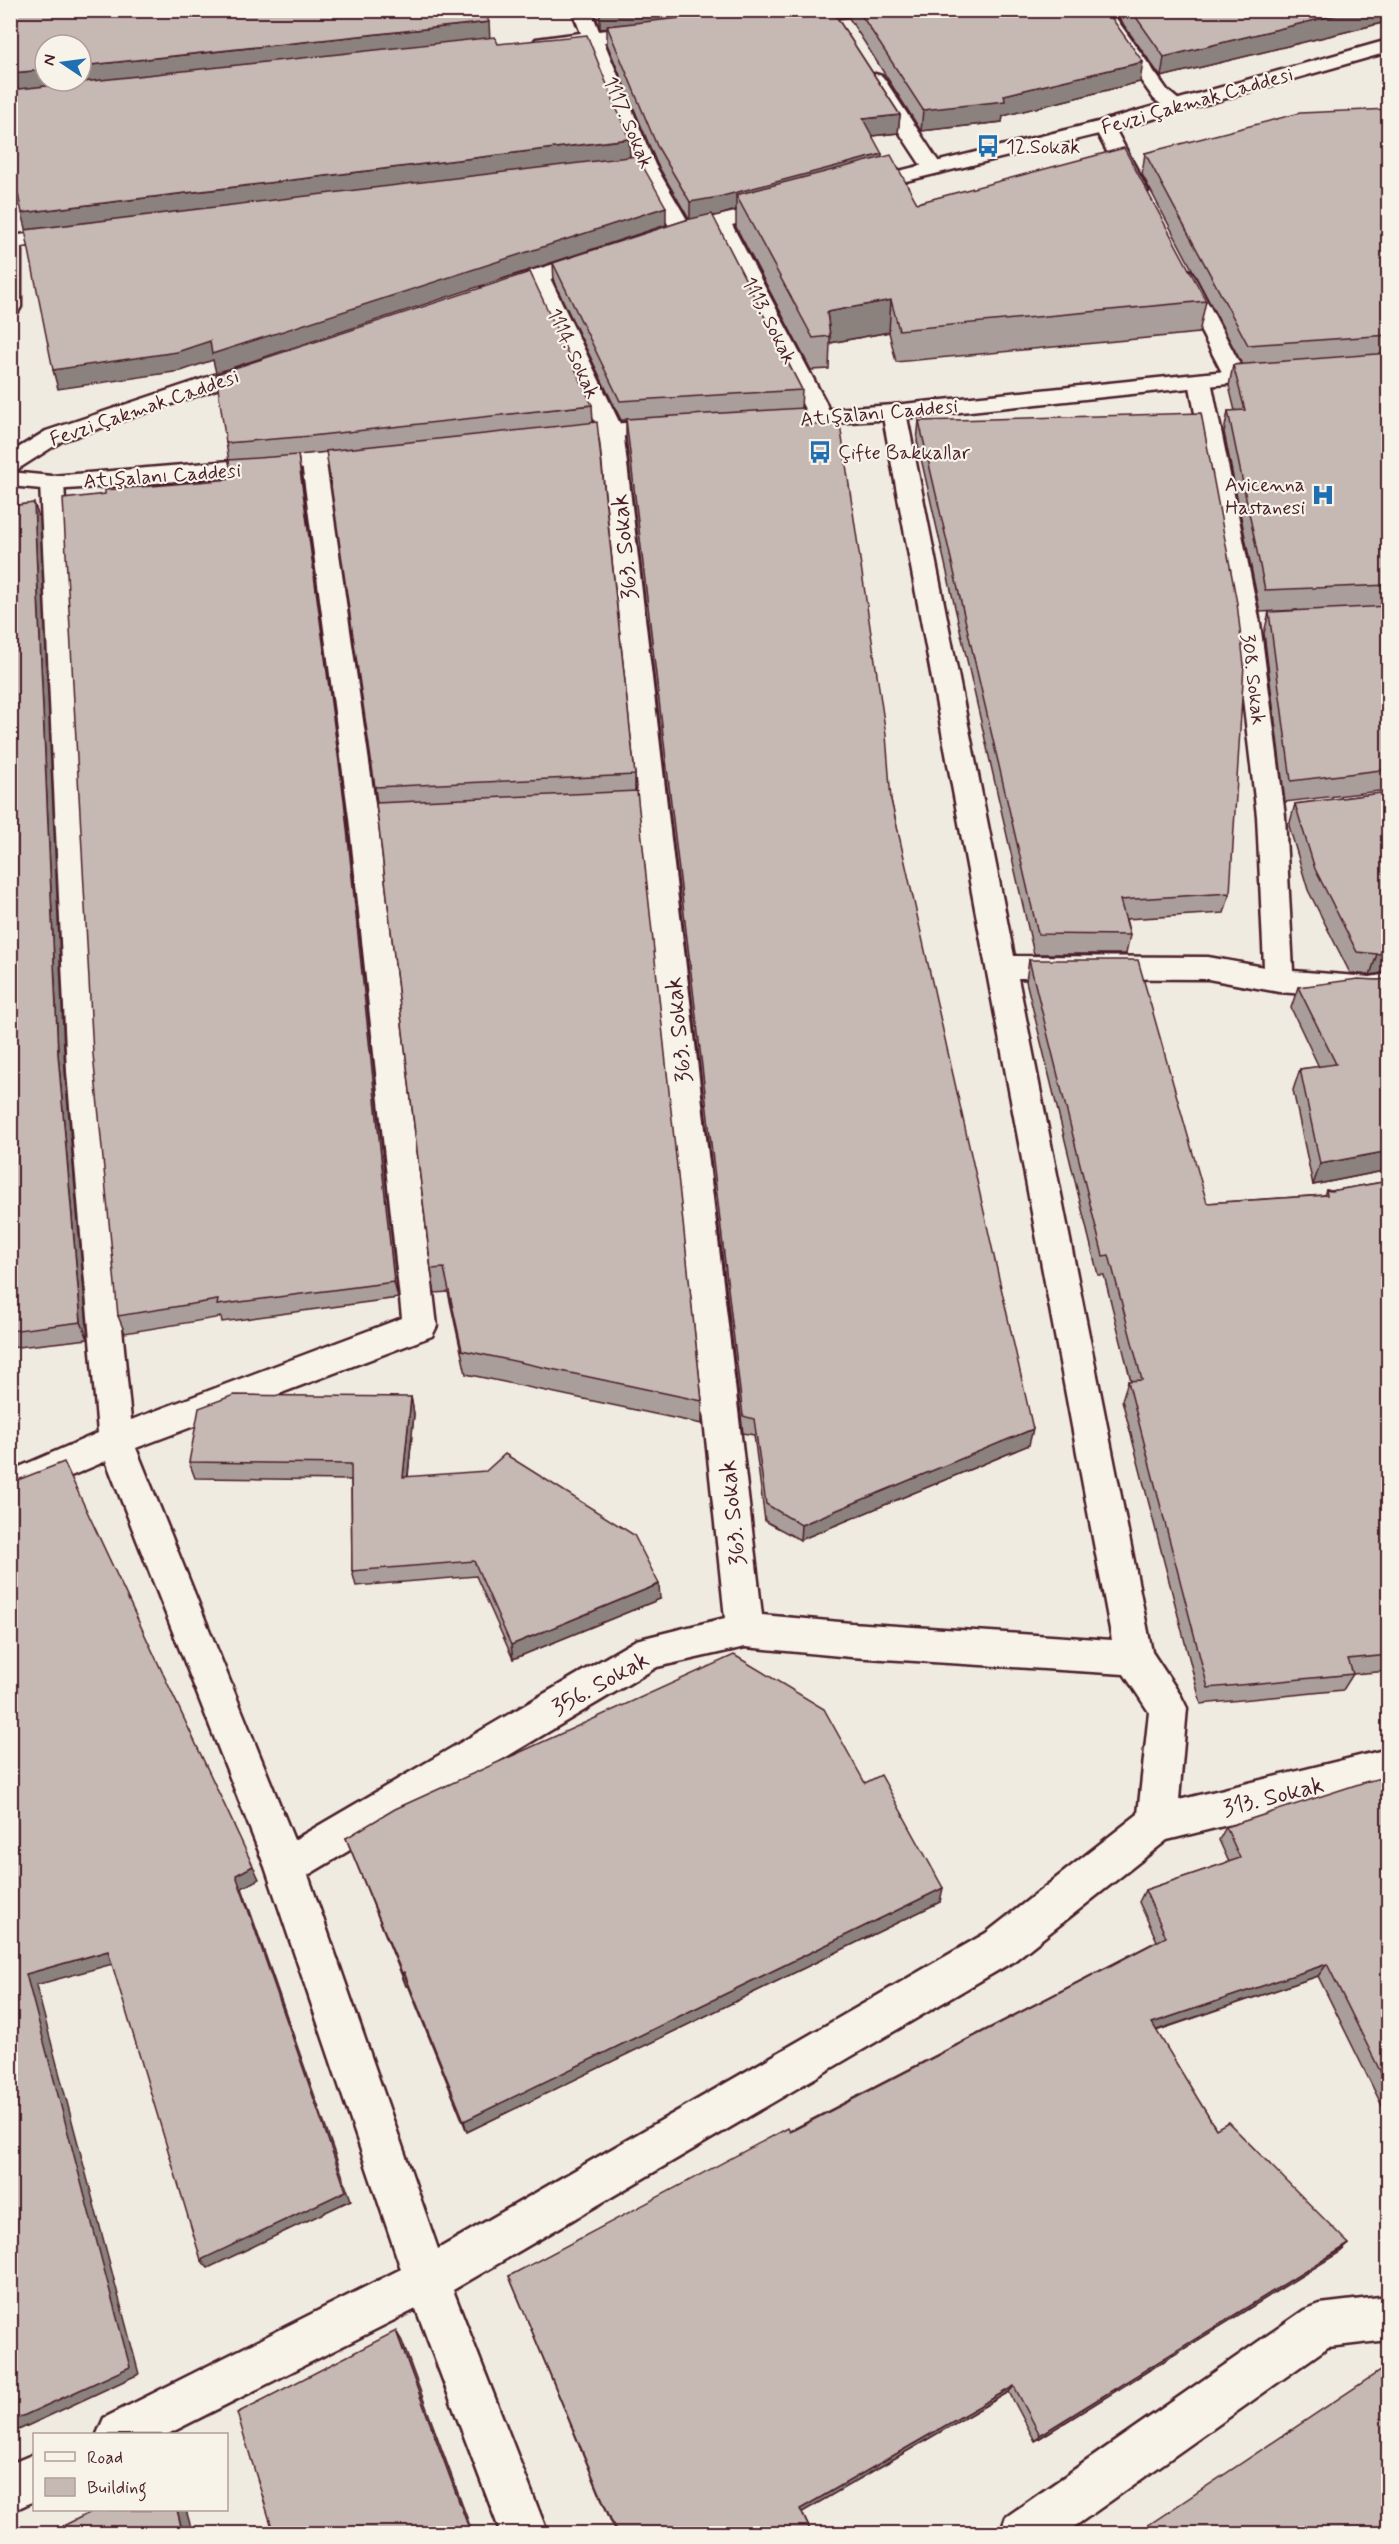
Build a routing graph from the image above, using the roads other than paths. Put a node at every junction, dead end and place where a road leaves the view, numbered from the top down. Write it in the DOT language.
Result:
graph roads {
  1 [pos="581,10"];
  2 [pos="1100,10"];
  3 [pos="841,16"];
  4 [pos="764,20"];
  5 [pos="671,29"];
  6 [pos="594,38"];
  7 [pos="525,45"];
  8 [pos="1389,46"];
  9 [pos="866,66"];
  10 [pos="1177,107"];
  11 [pos="1104,127"];
  12 [pos="645,165"];
  13 [pos="932,167"];
  14 [pos="622,168"];
  15 [pos="843,191"];
  16 [pos="798,202"];
  17 [pos="1148,210"];
  18 [pos="720,223"];
  19 [pos="682,230"];
  20 [pos="96,232"];
  21 [pos="649,241"];
  22 [pos="10,244"];
  23 [pos="615,251"];
  24 [pos="1175,262"];
  25 [pos="538,276"];
  26 [pos="470,298"];
  27 [pos="10,307"];
  28 [pos="278,361"];
  29 [pos="1294,372"];
  30 [pos="1235,376"];
  31 [pos="1200,381"];
  32 [pos="894,412"];
  33 [pos="819,417"];
  34 [pos="738,422"];
  35 [pos="692,425"];
  36 [pos="611,430"];
  37 [pos="528,439"];
  38 [pos="398,453"];
  39 [pos="314,463"];
  40 [pos="10,464"];
  41 [pos="10,479"];
  42 [pos="52,483"];
  43 [pos="1001,967"];
  44 [pos="1279,981"];
  45 [pos="1389,985"];
  46 [pos="116,1441"];
  47 [pos="10,1487"];
  48 [pos="745,1630"];
  49 [pos="1134,1658"];
  50 [pos="1389,1767"];
  51 [pos="1157,1824"];
  52 [pos="285,1867"];
  53 [pos="427,2280"];
  54 [pos="1389,2318"];
  55 [pos="122,2433"];
  56 [pos="33,2478"];
  57 [pos="10,2489"];
  58 [pos="525,2534"];
  59 [pos="1023,2534"];
  1 -- 6 [label="street, 1117. Sokak"];
  2 -- 10 [label="street"];
  3 -- 4 [label="street"];
  5 -- 6 [label="street"];
  6 -- 7 [label="street"];
  6 -- 12 [label="street, 1117. Sokak"];
  8 -- 10 [label="street, Fevzi Çakmak Caddesi"];
  9 -- 13 [label="street"];
  10 -- 11 [label="street, Fevzi Çakmak Caddesi"];
  11 -- 13 [label="street, Fevzi Çakmak Caddesi"];
  11 -- 17 [label="street"];
  12 -- 14 [label="street"];
  12 -- 19 [label="street, 1117. Sokak"];
  13 -- 15 [label="street, Fevzi Çakmak Caddesi"];
  16 -- 18 [label="street"];
  18 -- 19 [label="street"];
  18 -- 33 [label="street, 1113. Sokak"];
  19 -- 21 [label="street"];
  20 -- 22 [label="street"];
  22 -- 27 [label="street"];
  23 -- 25 [label="street"];
  24 -- 30 [label="street"];
  25 -- 26 [label="street"];
  25 -- 36 [label="street, 1114. Sokak"];
  28 -- 40 [label="street, Fevzi Çakmak Caddesi"];
  29 -- 30 [label="street, Atışalanı Caddesi"];
  30 -- 31 [label="street, Atışalanı Caddesi"];
  31 -- 32 [label="street, Atışalanı Caddesi"];
  31 -- 44 [label="street, 308. Sokak"];
  32 -- 33 [label="street, Atışalanı Caddesi"];
  32 -- 43 [label="street"];
  33 -- 34 [label="street, Atışalanı Caddesi"];
  35 -- 36 [label="street"];
  36 -- 37 [label="street"];
  36 -- 48 [label="street, 363. Sokak"];
  38 -- 39 [label="street, Atışalanı Caddesi"];
  39 -- 42 [label="street, Atışalanı Caddesi"];
  39 -- 46 [label="street"];
  41 -- 42 [label="street, Atışalanı Caddesi"];
  42 -- 46 [label="street"];
  43 -- 44 [label="street"];
  43 -- 49 [label="street"];
  44 -- 45 [label="street"];
  46 -- 47 [label="street"];
  46 -- 52 [label="street"];
  48 -- 49 [label="street, 356. Sokak"];
  48 -- 52 [label="street, 356. Sokak"];
  49 -- 51 [label="street"];
  50 -- 51 [label="street, 313. Sokak"];
  51 -- 53 [label="street"];
  52 -- 53 [label="street"];
  53 -- 55 [label="street"];
  53 -- 58 [label="street"];
  54 -- 59 [label="street"];
  56 -- 57 [label="street"];
}
